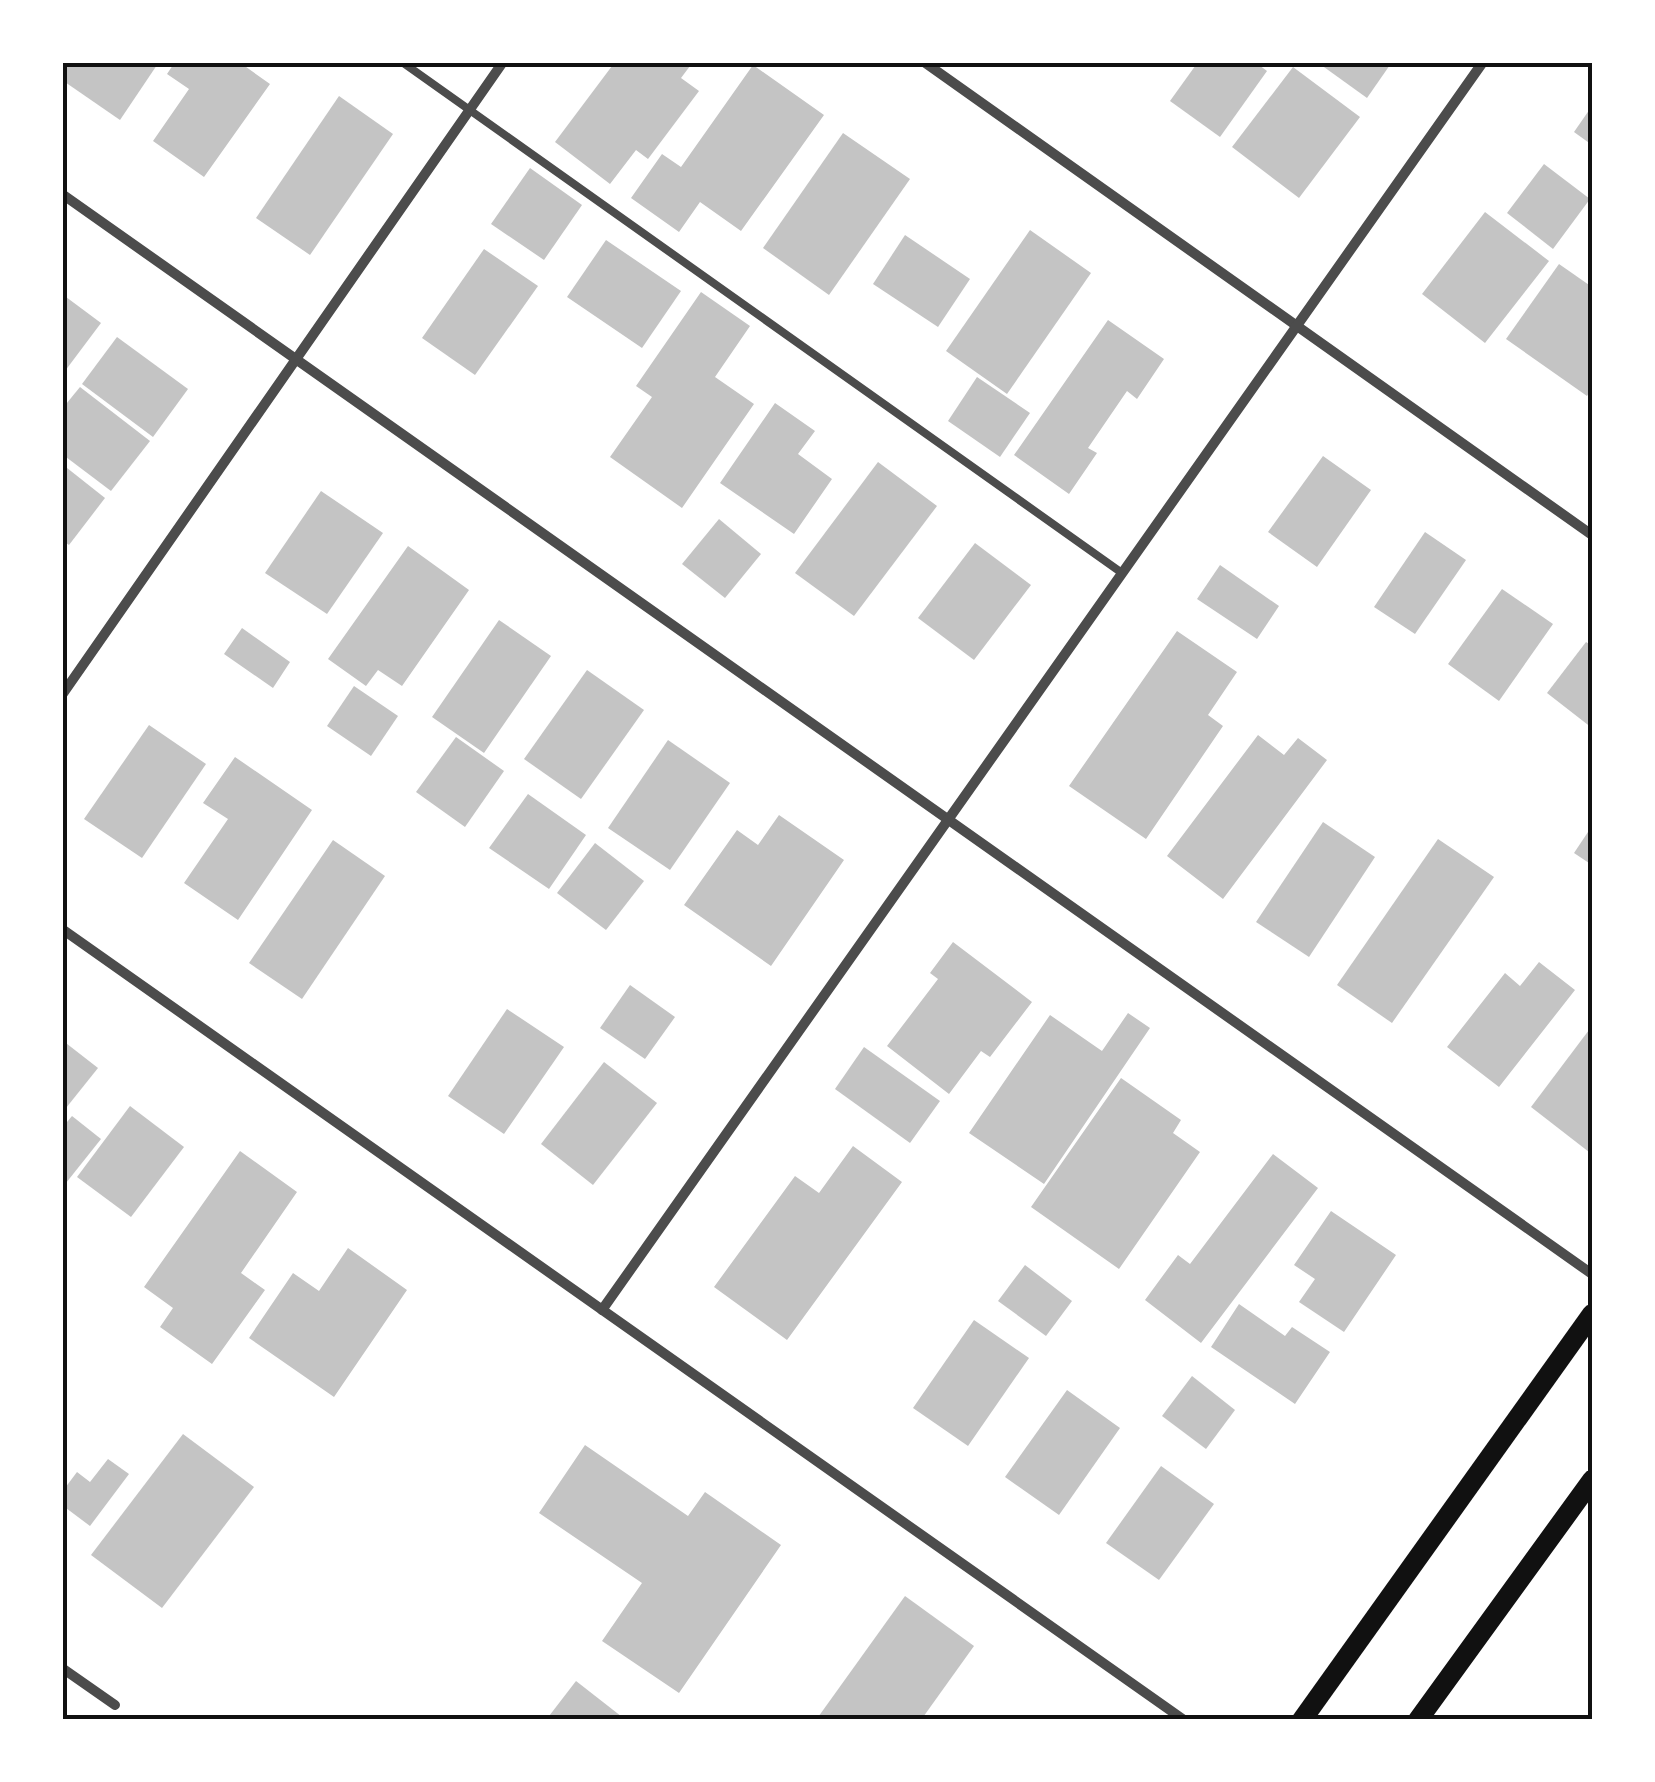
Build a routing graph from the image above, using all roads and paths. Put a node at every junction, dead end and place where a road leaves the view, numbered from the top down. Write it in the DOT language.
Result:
graph roads {
  1 [pos="402,62"];
  2 [pos="503,62"];
  3 [pos="924,62"];
  4 [pos="1484,62"];
  5 [pos="470,110"];
  6 [pos="62,194"];
  7 [pos="1298,325"];
  8 [pos="296,358"];
  9 [pos="1592,535"];
  10 [pos="1122,573"];
  11 [pos="62,695"];
  12 [pos="950,818"];
  13 [pos="62,929"];
  14 [pos="1592,1274"];
  15 [pos="602,1310"];
  16 [pos="1592,1314"];
  17 [pos="1592,1480"];
  18 [pos="62,1668"];
  19 [pos="115,1704"];
  20 [pos="1184,1720"];
  21 [pos="1302,1720"];
  22 [pos="1418,1720"];
  1 -- 5 [label="lane"];
  2 -- 5 [label="street"];
  3 -- 7 [label="street"];
  4 -- 7 [label="street"];
  5 -- 8 [label="street"];
  5 -- 10 [label="lane"];
  6 -- 8 [label="street"];
  7 -- 9 [label="street"];
  7 -- 10 [label="street"];
  8 -- 11 [label="street"];
  8 -- 12 [label="street"];
  10 -- 12 [label="street"];
  12 -- 14 [label="street"];
  12 -- 15 [label="street"];
  13 -- 15 [label="street"];
  15 -- 20 [label="street"];
  16 -- 21 [label="main road"];
  17 -- 22 [label="main road"];
  18 -- 19 [label="street"];
}
